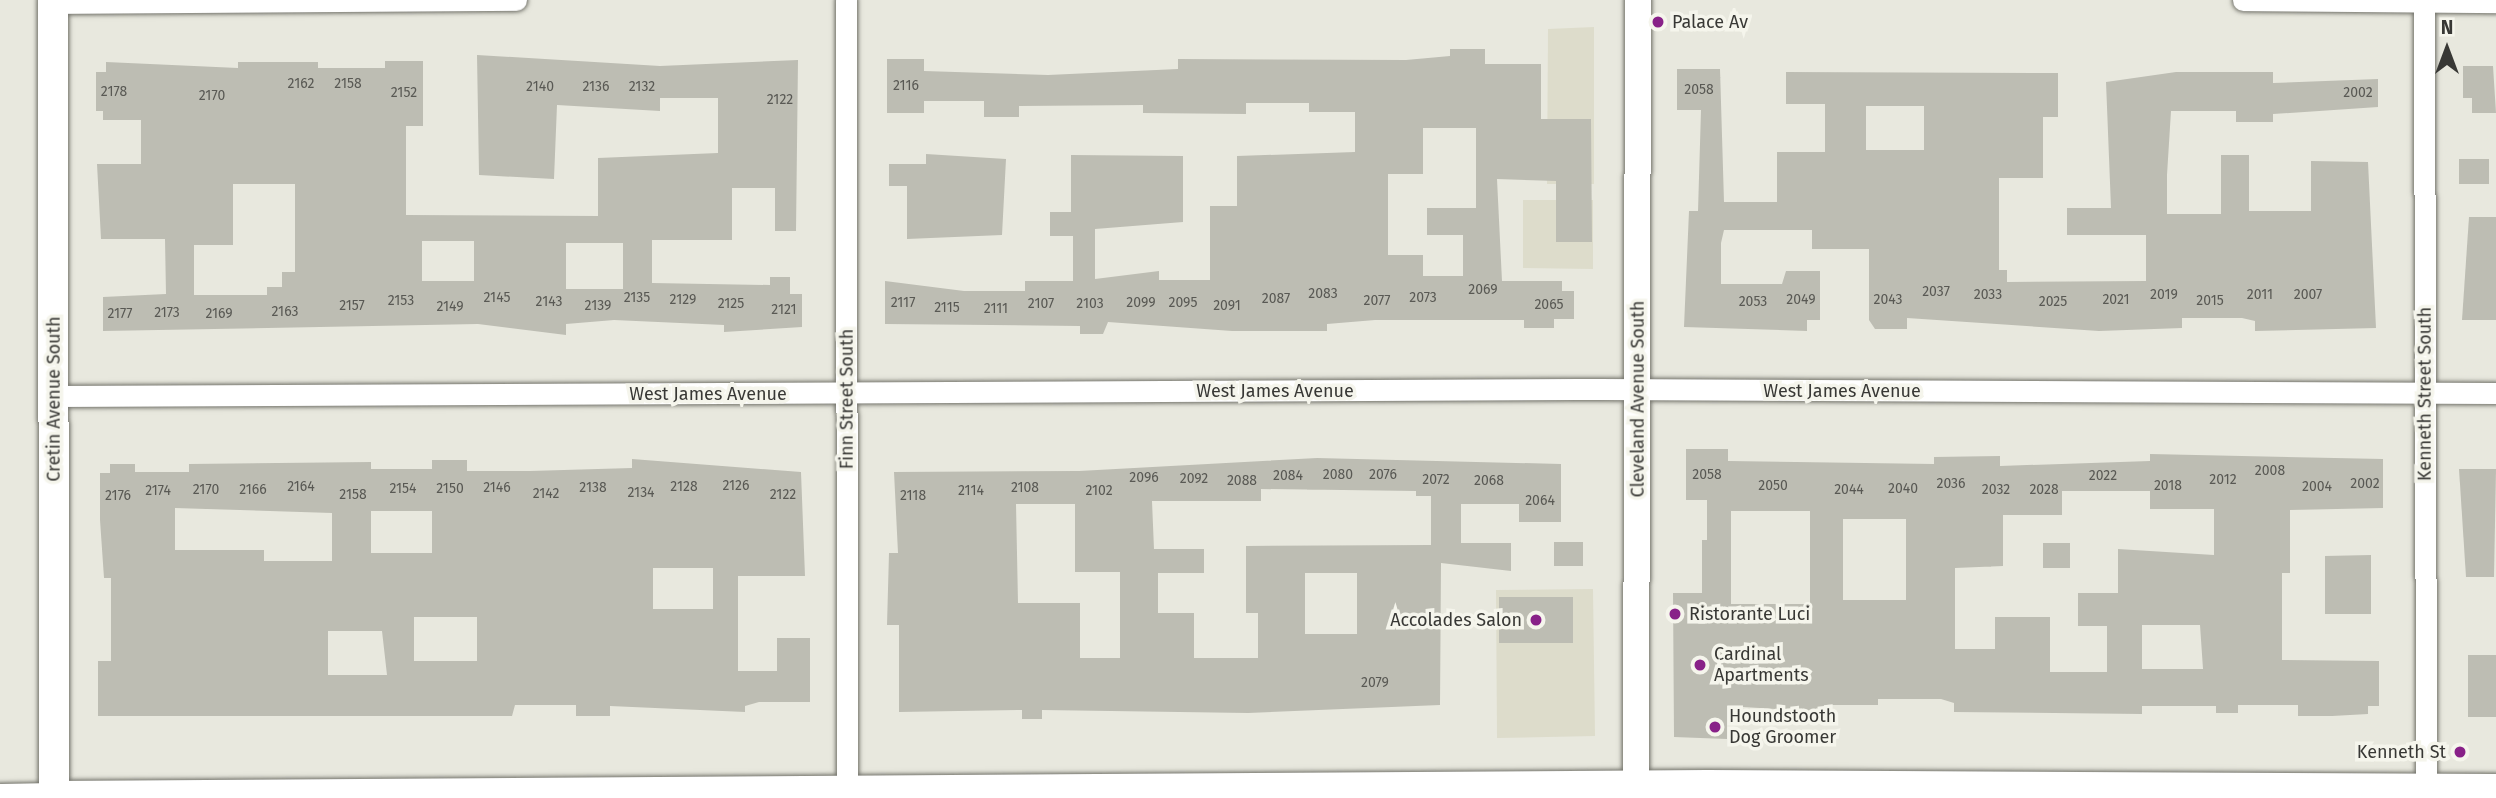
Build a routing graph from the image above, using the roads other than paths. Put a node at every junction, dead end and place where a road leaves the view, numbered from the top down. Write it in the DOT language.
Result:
graph roads {
  1 [pos="516,0"];
  2 [pos="846,0"];
  3 [pos="1638,0"];
  4 [pos="2243,0"];
  5 [pos="2424,1"];
  6 [pos="53,2"];
  7 [pos="2496,2"];
  8 [pos="1638,390"];
  9 [pos="846,393"];
  10 [pos="2424,393"];
  11 [pos="2496,393"];
  12 [pos="54,396"];
  13 [pos="2426,789"];
  14 [pos="2496,789"];
  15 [pos="1636,793"];
  16 [pos="847,794"];
  17 [pos="0,797"];
  18 [pos="54,797"];
  1 -- 6 [label="street"];
  2 -- 9 [label="street, Finn Street South"];
  3 -- 8 [label="street, Cleveland Avenue South"];
  4 -- 5 [label="street"];
  5 -- 7 [label="street"];
  5 -- 10 [label="street, Kenneth Street South"];
  6 -- 12 [label="main road, Cretin Avenue South"];
  8 -- 9 [label="street, West James Avenue"];
  8 -- 10 [label="street, West James Avenue"];
  8 -- 15 [label="street, Cleveland Avenue South"];
  9 -- 12 [label="street, West James Avenue"];
  9 -- 16 [label="street, Finn Street South"];
  10 -- 11 [label="street, West James Avenue"];
  10 -- 13 [label="street, Kenneth Street South"];
  12 -- 18 [label="main road, Cretin Avenue South"];
  13 -- 14 [label="main road"];
  13 -- 15 [label="main road"];
  15 -- 16 [label="main road"];
  16 -- 18 [label="main road"];
  17 -- 18 [label="street"];
}
